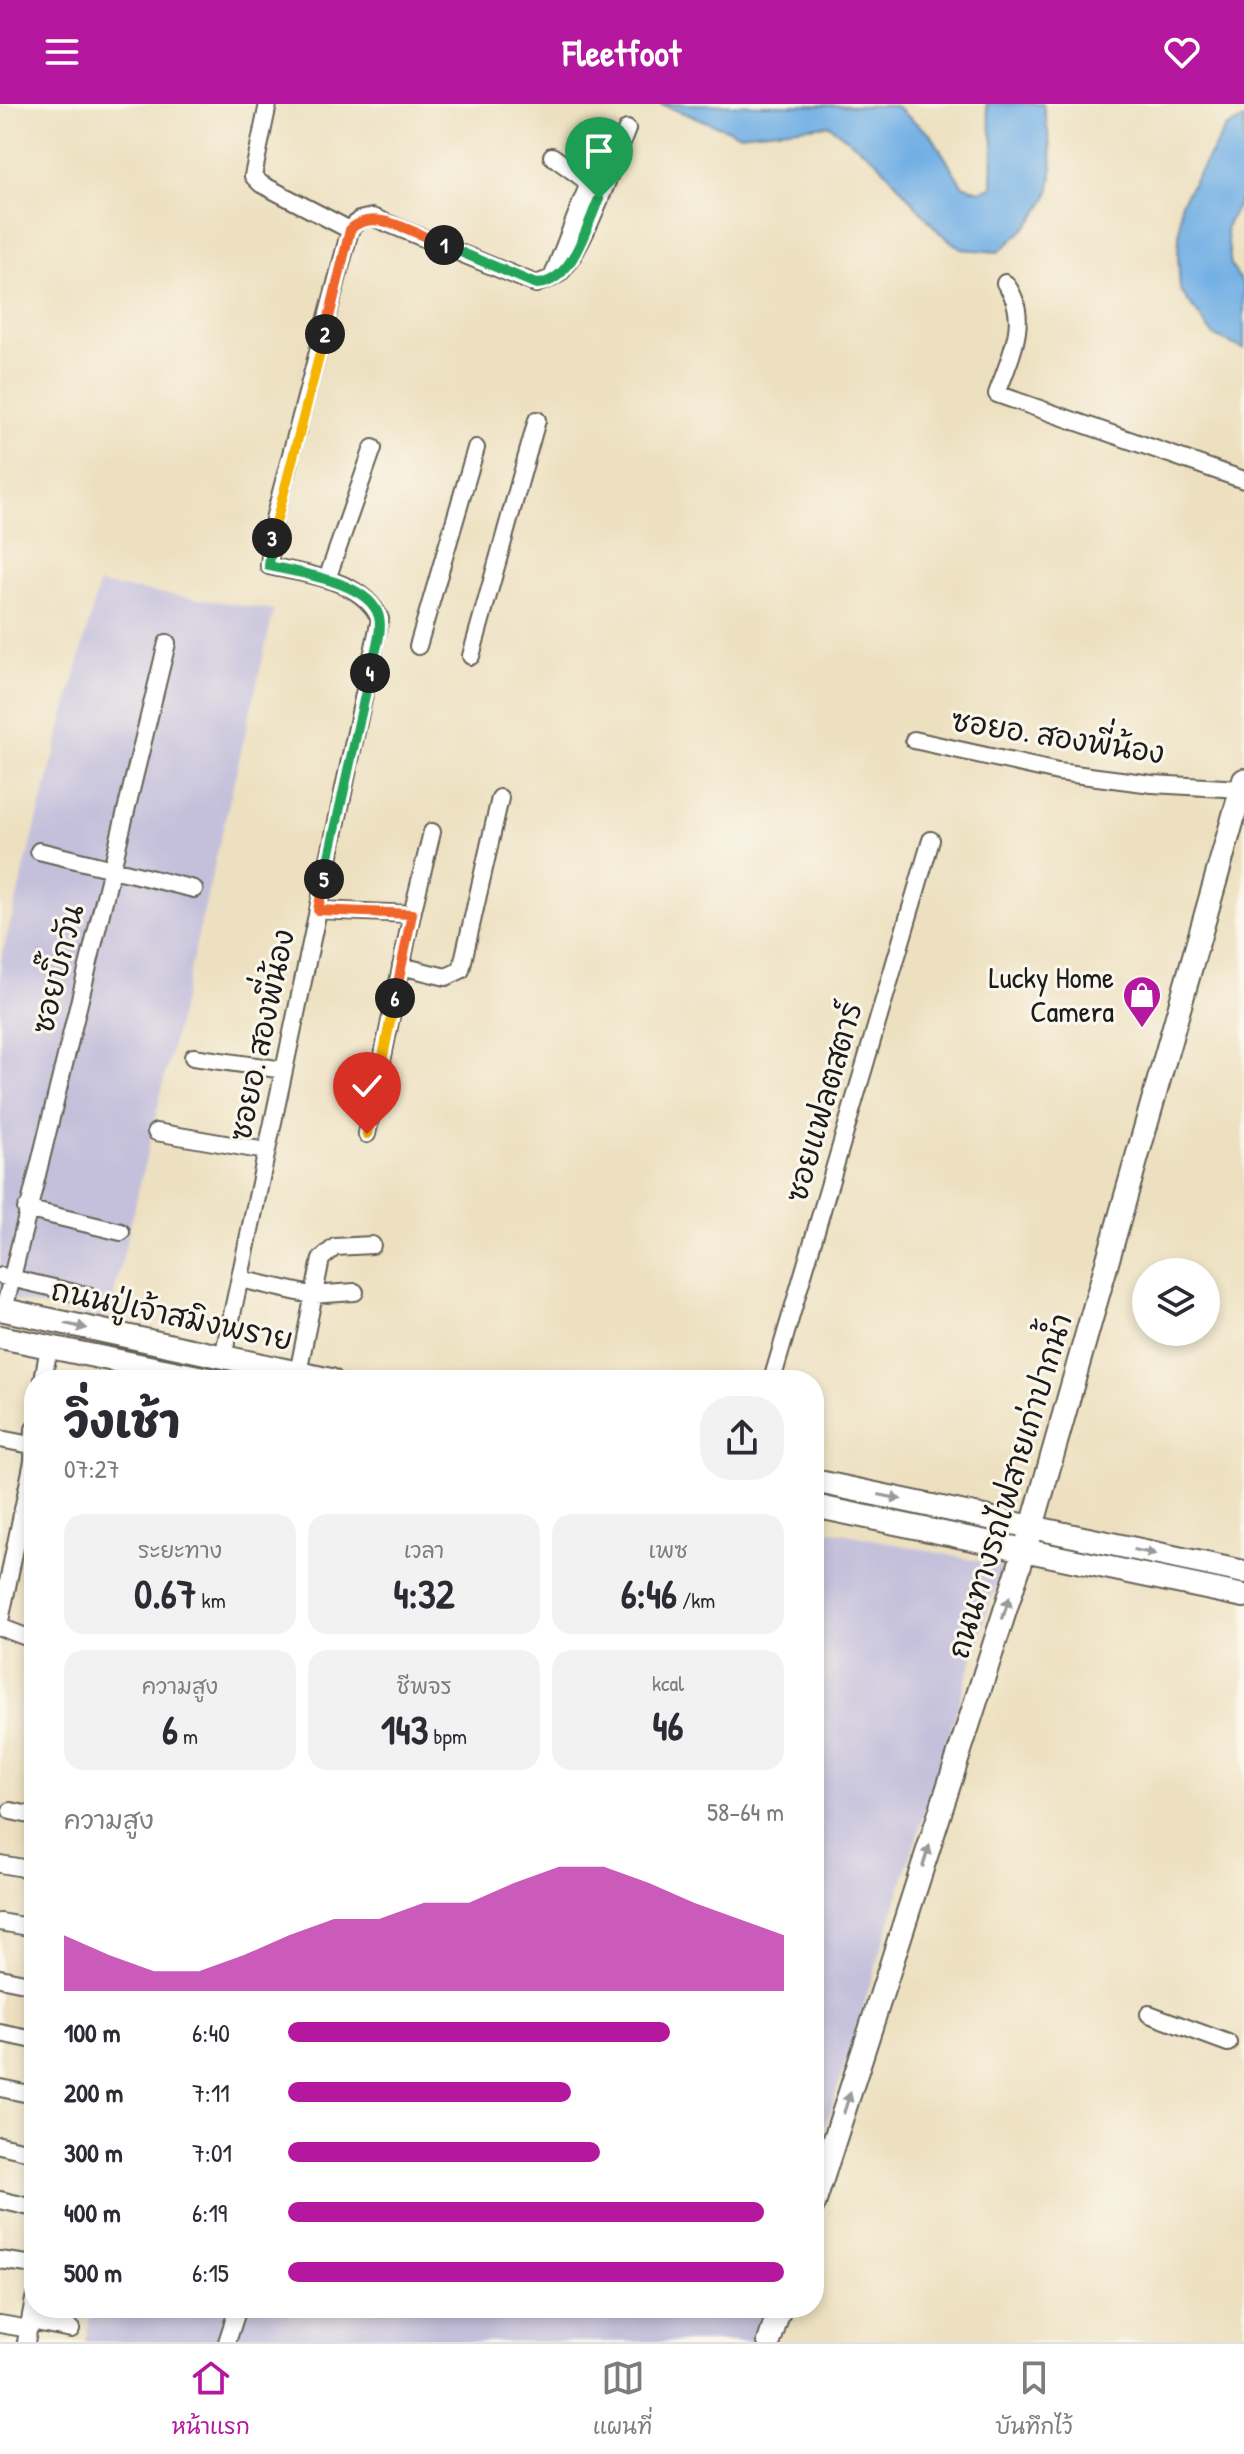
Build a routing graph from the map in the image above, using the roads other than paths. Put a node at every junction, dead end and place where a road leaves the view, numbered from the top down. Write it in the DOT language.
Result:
graph roads {
  1 [pos="268,104"];
  2 [pos="627,129"];
  3 [pos="552,156"];
  4 [pos="350,230"];
  5 [pos="552,278"];
  6 [pos="1005,283"];
  7 [pos="537,420"];
  8 [pos="373,448"];
  9 [pos="476,448"];
  10 [pos="1244,480"];
  11 [pos="327,579"];
  12 [pos="167,643"];
  13 [pos="418,646"];
  14 [pos="471,656"];
  15 [pos="914,740"];
  16 [pos="1243,784"];
  17 [pos="500,798"];
  18 [pos="432,832"];
  19 [pos="931,840"];
  20 [pos="39,851"];
  21 [pos="112,870"];
  22 [pos="194,889"];
  23 [pos="318,910"];
  24 [pos="412,914"];
  25 [pos="401,966"];
  26 [pos="193,1057"];
  27 [pos="284,1070"];
  28 [pos="156,1132"];
  29 [pos="367,1134"];
  30 [pos="266,1151"];
  31 [pos="26,1209"];
  32 [pos="121,1232"];
  33 [pos="372,1245"];
  34 [pos="5,1276"];
  35 [pos="240,1279"];
  36 [pos="355,1292"];
  37 [pos="311,1295"];
  38 [pos="88,1296"];
  39 [pos="2,1310"];
  40 [pos="0,1337"];
  41 [pos="49,1347"];
  42 [pos="223,1357"];
  43 [pos="45,1370"];
  44 [pos="165,1370"];
  45 [pos="218,1370"];
  46 [pos="284,1370"];
  47 [pos="298,1370"];
  48 [pos="775,1370"];
  49 [pos="24,1438"];
  50 [pos="0,1439"];
  51 [pos="824,1483"];
  52 [pos="24,1505"];
  53 [pos="824,1508"];
  54 [pos="1032,1527"];
  55 [pos="1025,1551"];
  56 [pos="1244,1572"];
  57 [pos="1244,1596"];
  58 [pos="0,1621"];
  59 [pos="0,1627"];
  60 [pos="24,1636"];
  61 [pos="11,1811"];
  62 [pos="24,1814"];
  63 [pos="0,1864"];
  64 [pos="24,1868"];
  65 [pos="0,1922"];
  66 [pos="24,1926"];
  67 [pos="0,1978"];
  68 [pos="24,1983"];
  69 [pos="1149,2014"];
  70 [pos="0,2033"];
  71 [pos="24,2038"];
  72 [pos="1228,2043"];
  73 [pos="0,2088"];
  74 [pos="24,2093"];
  75 [pos="0,2145"];
  76 [pos="24,2151"];
  77 [pos="824,2173"];
  78 [pos="0,2200"];
  79 [pos="24,2206"];
  80 [pos="0,2260"];
  81 [pos="24,2264"];
  82 [pos="235,2318"];
  83 [pos="777,2318"];
  84 [pos="0,2324"];
  85 [pos="71,2329"];
  86 [pos="28,2331"];
  87 [pos="227,2342"];
  88 [pos="769,2342"];
  1 -- 4 [label="street"];
  2 -- 5 [label="street"];
  3 -- 5 [label="street"];
  4 -- 5 [label="street"];
  4 -- 11 [label="street, ซอยอ. สองพี่น้อง"];
  6 -- 10 [label="street"];
  7 -- 14 [label="street"];
  8 -- 11 [label="street"];
  9 -- 13 [label="street"];
  11 -- 23 [label="street, ซอยอ. สองพี่น้อง"];
  12 -- 21 [label="street, ซอยบิ๊กวัน"];
  15 -- 16 [label="street, ซอยอ. สองพี่น้อง"];
  16 -- 54 [label="main road, ถนนทางรถไฟสายเก่าปากน้ำ"];
  17 -- 25 [label="street"];
  18 -- 24 [label="street"];
  19 -- 48 [label="street, ซอยแฟลตสตาร์"];
  20 -- 21 [label="street"];
  21 -- 22 [label="street"];
  21 -- 31 [label="street, ซอยบิ๊กวัน"];
  23 -- 24 [label="street"];
  23 -- 27 [label="street, ซอยอ. สองพี่น้อง"];
  24 -- 25 [label="street"];
  25 -- 29 [label="street"];
  26 -- 27 [label="street"];
  27 -- 30 [label="street, ซอยอ. สองพี่น้อง"];
  28 -- 30 [label="street"];
  30 -- 35 [label="street, ซอยอ. สองพี่น้อง"];
  31 -- 32 [label="street"];
  31 -- 34 [label="street, ซอยบิ๊กวัน"];
  33 -- 37 [label="street"];
  34 -- 38 [label="street"];
  34 -- 39 [label="street, ซอยบิ๊กวัน"];
  35 -- 37 [label="street"];
  35 -- 42 [label="street, ซอยอ. สองพี่น้อง"];
  36 -- 37 [label="street"];
  37 -- 47 [label="street"];
  39 -- 42 [label="main road, ถนนปู่เจ้าสมิงพราย, one-way"];
  40 -- 41 [label="main road, ถนนปู่เจ้าสมิงพราย"];
  41 -- 43 [label="street"];
  41 -- 44 [label="main road, ถนนปู่เจ้าสมิงพราย"];
  42 -- 45 [label="main road"];
  42 -- 46 [label="main road, ถนนปู่เจ้าสมิงพราย"];
  49 -- 50 [label="street"];
  51 -- 54 [label="main road, one-way"];
  52 -- 58 [label="street"];
  53 -- 55 [label="main road"];
  54 -- 55 [label="main road, ถนนทางรถไฟสายเก่าปากน้ำ"];
  54 -- 56 [label="main road, one-way"];
  55 -- 57 [label="main road"];
  77 -- 55 [label="main road, ถนนทางรถไฟสายเก่าปากน้ำ, one-way"];
  59 -- 60 [label="street"];
  61 -- 62 [label="street"];
  63 -- 64 [label="street"];
  65 -- 66 [label="street"];
  67 -- 68 [label="street"];
  69 -- 72 [label="street"];
  70 -- 71 [label="street"];
  73 -- 74 [label="street"];
  75 -- 76 [label="street"];
  78 -- 79 [label="street"];
  80 -- 81 [label="street"];
  82 -- 87 [label="street"];
  83 -- 88 [label="main road"];
  84 -- 86 [label="street"];
  85 -- 86 [label="street"];
}
